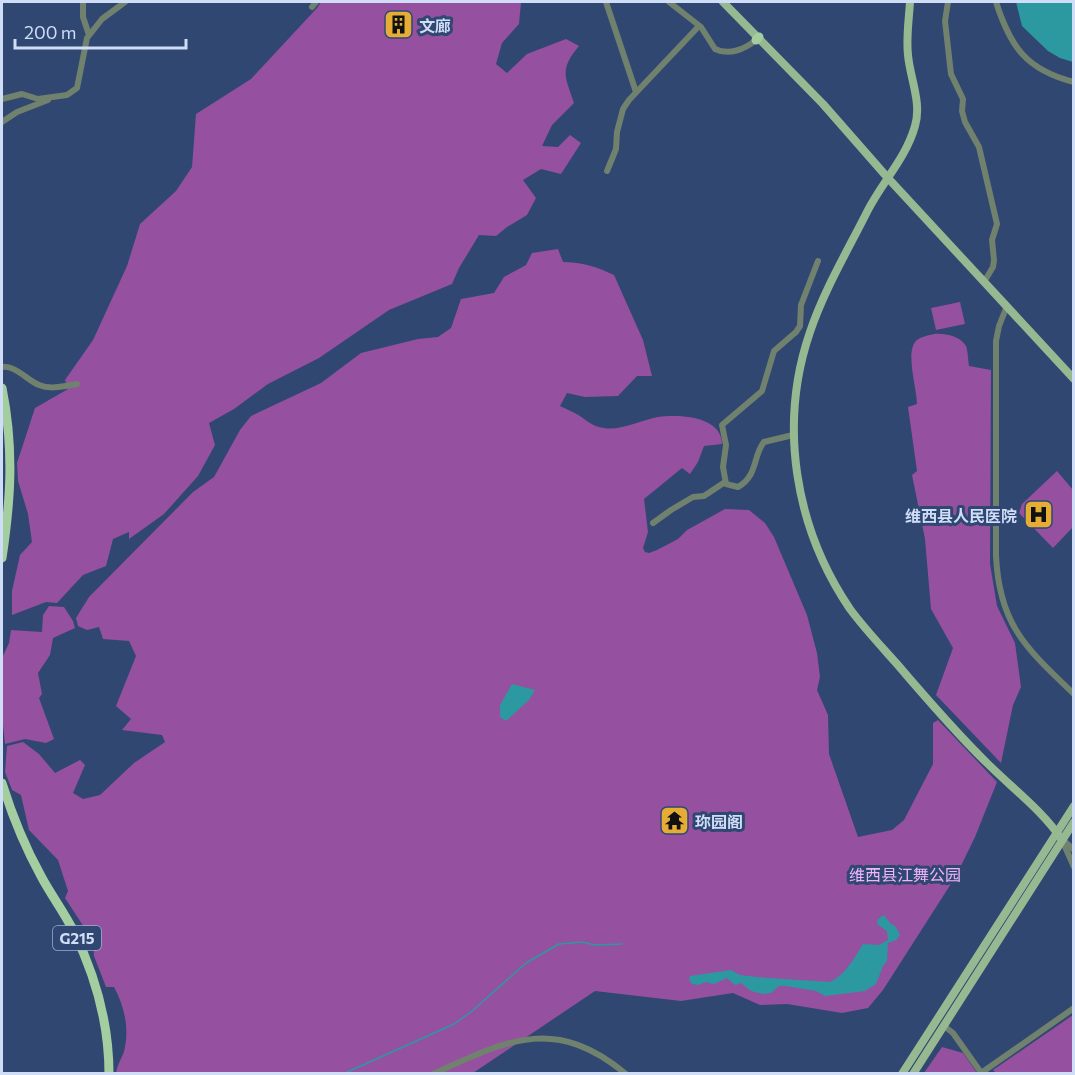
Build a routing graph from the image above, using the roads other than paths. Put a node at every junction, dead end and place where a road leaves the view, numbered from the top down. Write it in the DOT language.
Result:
graph roads {
  1 [pos="83,2"];
  2 [pos="125,2"];
  3 [pos="606,2"];
  4 [pos="669,2"];
  5 [pos="717,2"];
  6 [pos="723,2"];
  7 [pos="910,2"];
  8 [pos="948,2"];
  9 [pos="996,2"];
  10 [pos="699,26"];
  11 [pos="89,35"];
  12 [pos="758,39"];
  13 [pos="1074,82"];
  14 [pos="636,93"];
  15 [pos="60,95"];
  16 [pos="2,99"];
  17 [pos="2,122"];
  18 [pos="608,171"];
  19 [pos="887,177"];
  20 [pos="818,261"];
  21 [pos="984,282"];
  22 [pos="1007,306"];
  23 [pos="2,367"];
  24 [pos="1074,379"];
  25 [pos="77,384"];
  26 [pos="2,388"];
  27 [pos="793,435"];
  28 [pos="725,482"];
  29 [pos="6,500"];
  30 [pos="652,523"];
  31 [pos="2,558"];
  32 [pos="1074,694"];
  33 [pos="2,783"];
  34 [pos="1074,806"];
  35 [pos="1074,822"];
  36 [pos="1057,832"];
  37 [pos="1062,840"];
  38 [pos="1074,850"];
  39 [pos="1074,867"];
  40 [pos="1074,1008"];
  41 [pos="944,1026"];
  42 [pos="109,1073"];
  43 [pos="982,1073"];
  44 [pos="433,1074"];
  45 [pos="626,1074"];
  46 [pos="902,1074"];
  47 [pos="913,1074"];
  1 -- 11 [label="street"];
  2 -- 11 [label="street"];
  3 -- 14 [label="street"];
  4 -- 10 [label="street"];
  5 -- 12 [label="main road"];
  6 -- 12 [label="main road"];
  7 -- 19 [label="main road"];
  8 -- 21 [label="street"];
  9 -- 13 [label="street"];
  10 -- 12 [label="street"];
  10 -- 14 [label="street"];
  11 -- 15 [label="street"];
  12 -- 19 [label="main road"];
  14 -- 18 [label="street"];
  15 -- 16 [label="street"];
  15 -- 17 [label="street"];
  19 -- 21 [label="main road"];
  19 -- 27 [label="main road"];
  20 -- 28 [label="street"];
  21 -- 22 [label="main road"];
  22 -- 24 [label="main road"];
  22 -- 32 [label="street"];
  23 -- 25 [label="street"];
  26 -- 29 [label="highway"];
  27 -- 28 [label="street"];
  27 -- 36 [label="main road"];
  28 -- 30 [label="street"];
  29 -- 31 [label="highway"];
  33 -- 42 [label="highway, G215"];
  34 -- 36 [label="main road"];
  35 -- 37 [label="main road"];
  36 -- 37 [label="main road"];
  36 -- 46 [label="main road"];
  37 -- 38 [label="street"];
  37 -- 39 [label="street"];
  37 -- 41 [label="main road"];
  40 -- 43 [label="street"];
  41 -- 43 [label="street"];
  41 -- 47 [label="main road"];
  44 -- 45 [label="street"];
}
